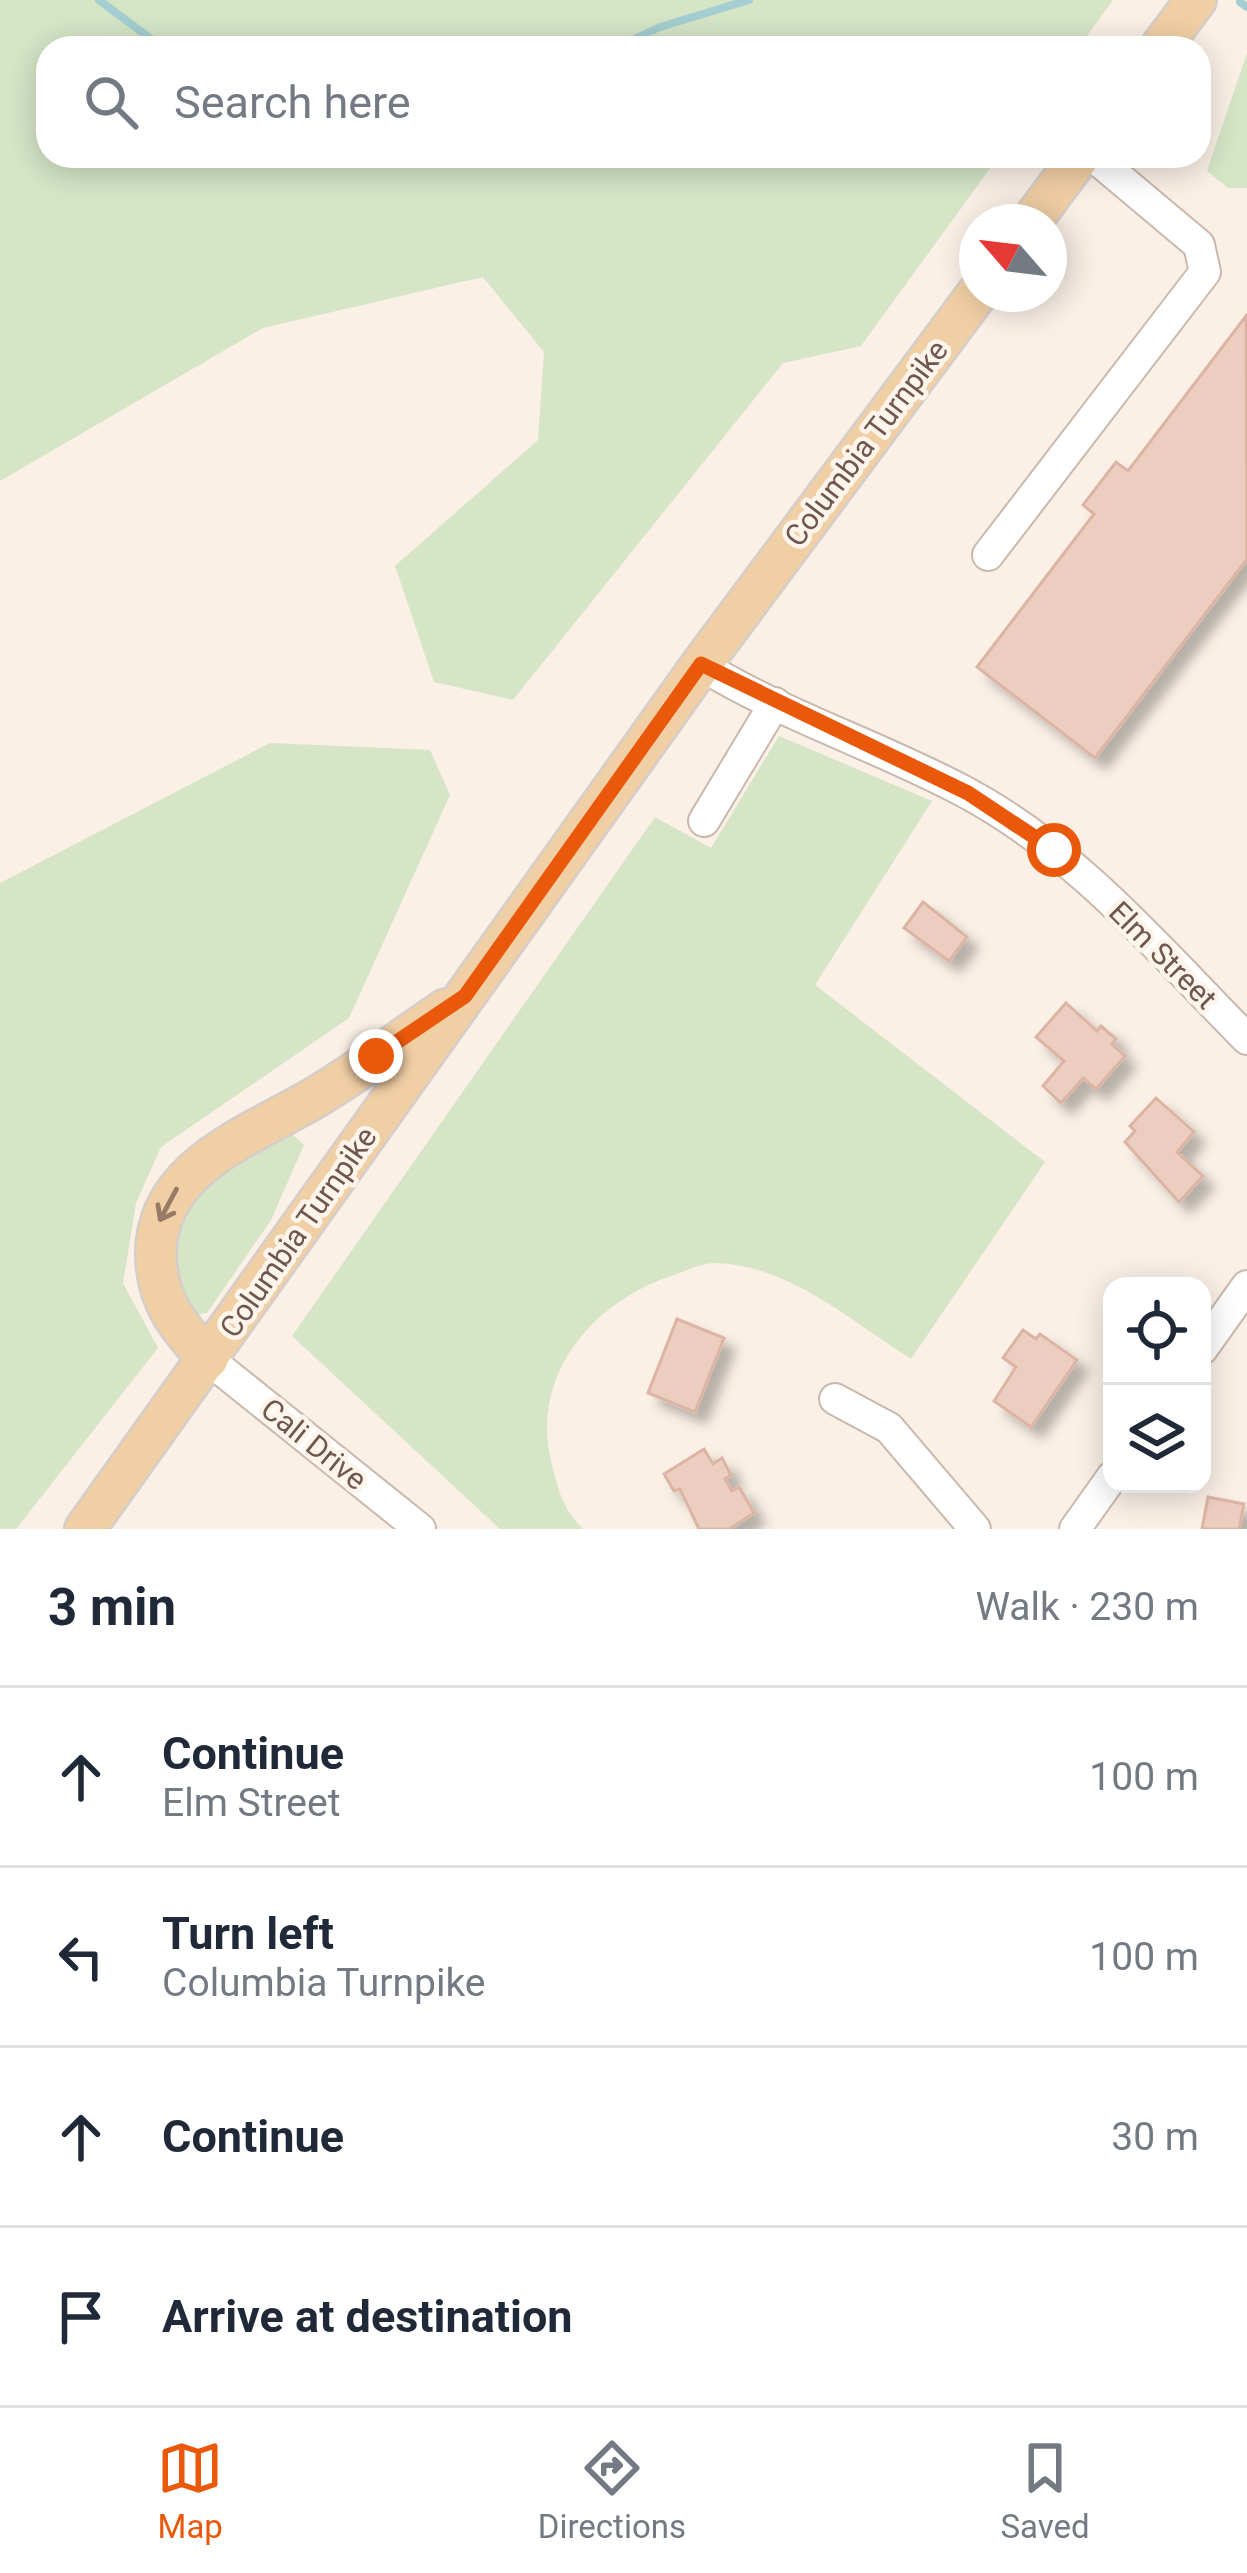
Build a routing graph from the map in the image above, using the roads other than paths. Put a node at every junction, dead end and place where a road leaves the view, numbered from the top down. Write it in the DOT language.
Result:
graph roads {
  1 [pos="1196,0"];
  2 [pos="1169,36"];
  3 [pos="1071,168"];
  4 [pos="1107,168"];
  5 [pos="1044,204"];
  6 [pos="964,312"];
  7 [pos="988,555"];
  8 [pos="701,664"];
  9 [pos="776,703"];
  10 [pos="704,821"];
  11 [pos="465,996"];
  12 [pos="1247,1039"];
  13 [pos="1247,1286"];
  14 [pos="1211,1336"];
  15 [pos="208,1358"];
  16 [pos="835,1399"];
  17 [pos="1103,1490"];
  18 [pos="85,1529"];
  19 [pos="420,1529"];
  20 [pos="974,1529"];
  21 [pos="1076,1529"];
  1 -- 2 [label="main road"];
  3 -- 5 [label="main road"];
  4 -- 7 [label="street"];
  6 -- 8 [label="main road, Columbia Turnpike"];
  8 -- 9 [label="street, Elm Street"];
  8 -- 11 [label="main road, Columbia Turnpike"];
  9 -- 10 [label="street"];
  9 -- 12 [label="street, Elm Street"];
  11 -- 15 [label="main road, Columbia Turnpike"];
  11 -- 15 [label="main road, one-way"];
  13 -- 14 [label="street"];
  15 -- 18 [label="main road, Columbia Turnpike"];
  15 -- 19 [label="street, Cali Drive"];
  16 -- 20 [label="street"];
  17 -- 21 [label="street"];
}
